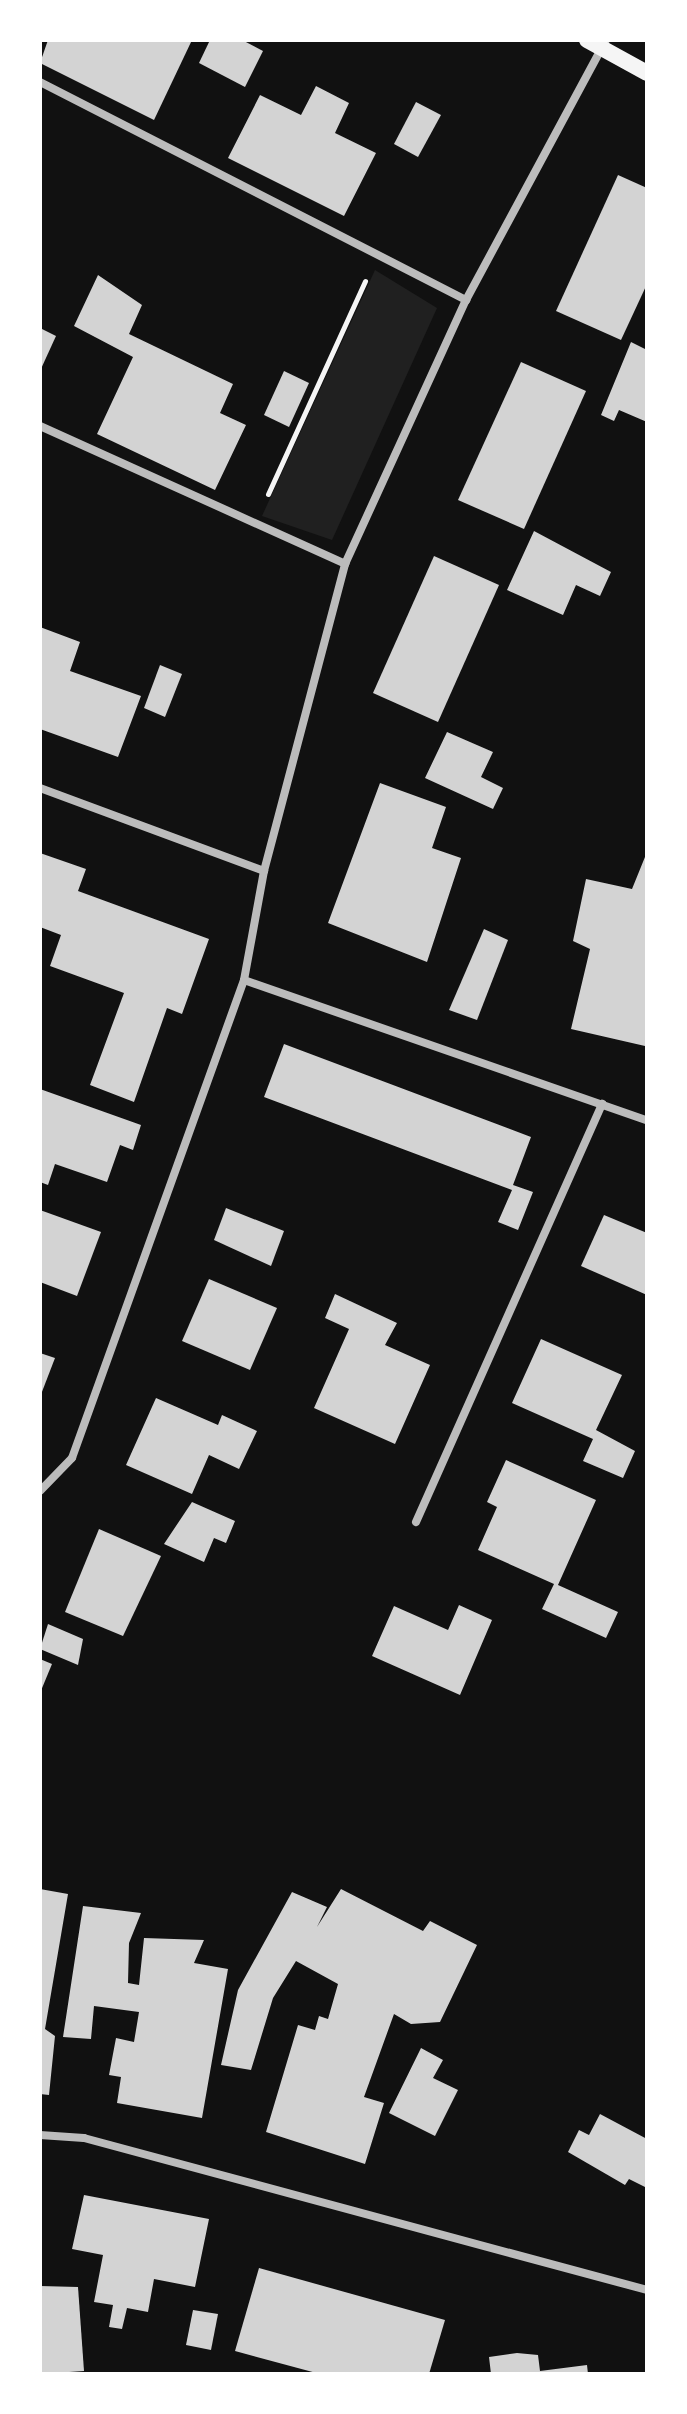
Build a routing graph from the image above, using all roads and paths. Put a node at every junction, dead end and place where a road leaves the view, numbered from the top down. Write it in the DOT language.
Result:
graph roads {
  1 [pos="598,43"];
  2 [pos="647,73"];
  3 [pos="40,82"];
  4 [pos="377,255"];
  5 [pos="466,300"];
  6 [pos="40,426"];
  7 [pos="254,523"];
  8 [pos="345,564"];
  9 [pos="40,788"];
  10 [pos="264,871"];
  11 [pos="244,980"];
  12 [pos="602,1104"];
  13 [pos="647,1120"];
  14 [pos="40,1491"];
  15 [pos="416,1522"];
  16 [pos="40,2135"];
  17 [pos="647,2290"];
  1 -- 2 [label="main road"];
  1 -- 5 [label="street"];
  3 -- 4 [label="street"];
  4 -- 5 [label="street"];
  4 -- 7 [label="path"];
  5 -- 8 [label="street"];
  6 -- 7 [label="street"];
  7 -- 8 [label="street"];
  8 -- 10 [label="street"];
  9 -- 10 [label="street"];
  10 -- 11 [label="street"];
  11 -- 12 [label="street"];
  11 -- 14 [label="street"];
  12 -- 13 [label="street"];
  12 -- 15 [label="street"];
  16 -- 17 [label="street"];
}
